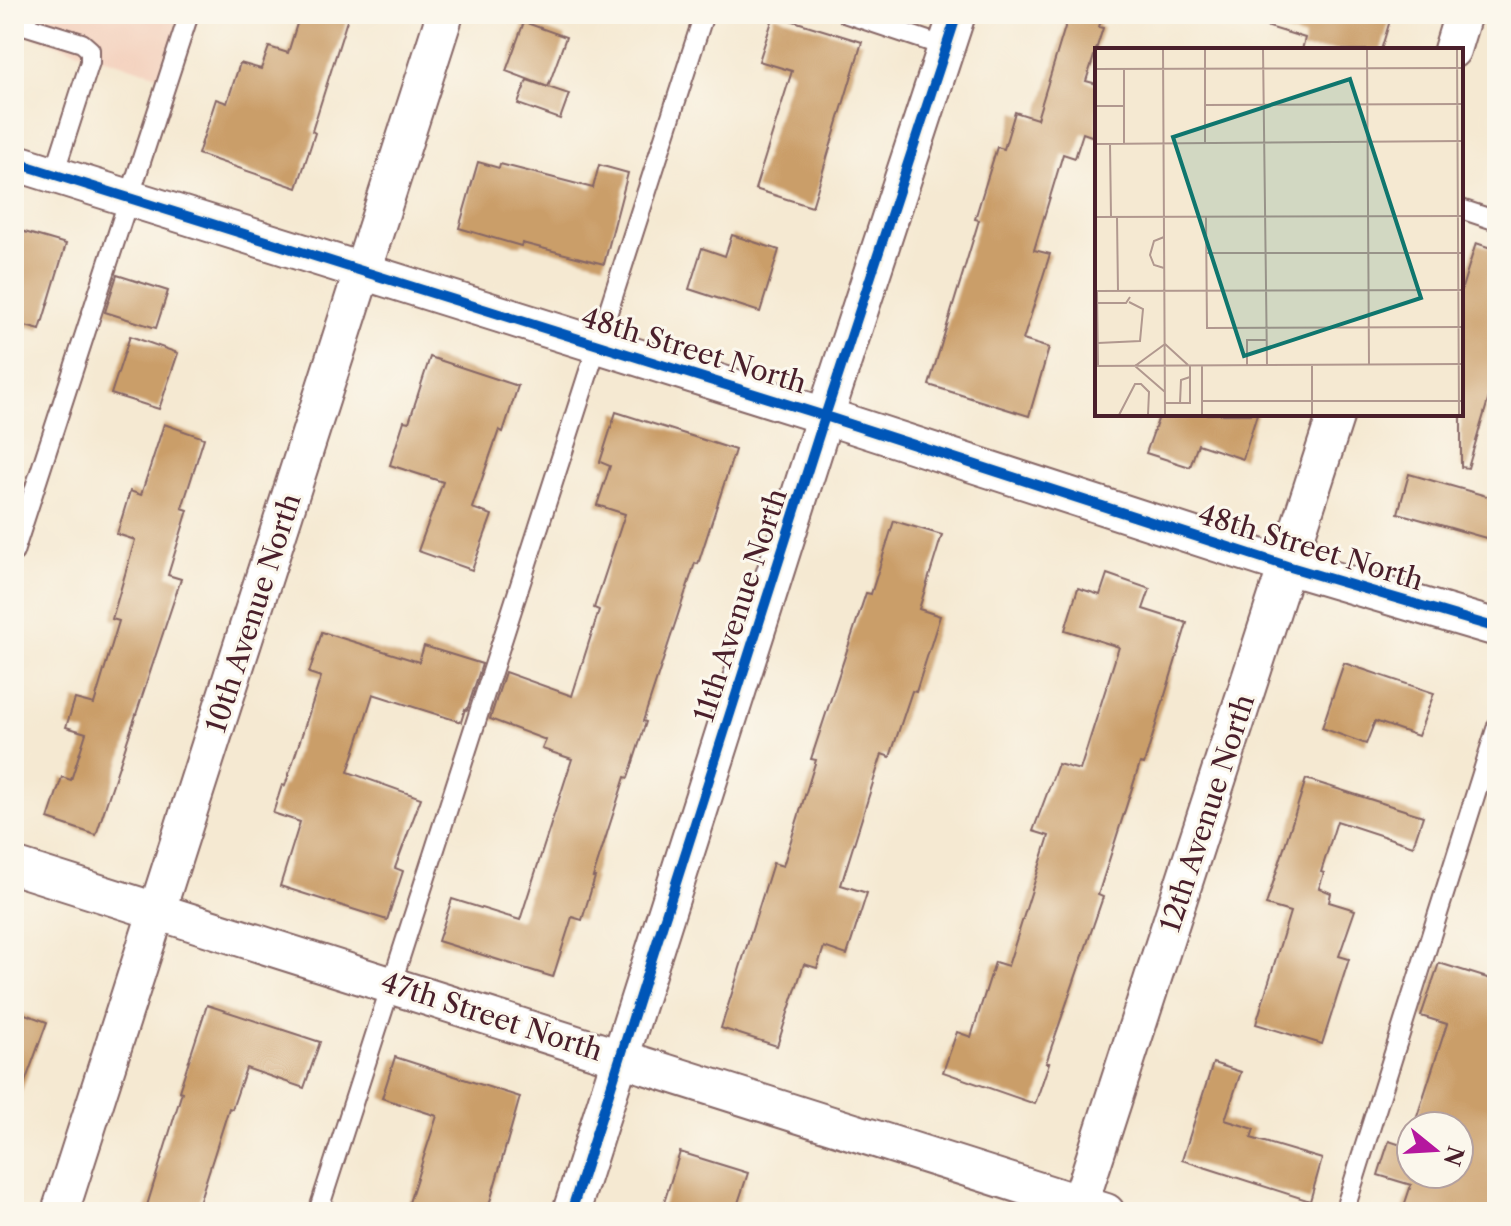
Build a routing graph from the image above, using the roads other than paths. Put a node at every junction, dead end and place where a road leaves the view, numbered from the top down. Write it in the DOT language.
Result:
graph roads {
  1 [pos="189,14"];
  2 [pos="445,14"];
  3 [pos="704,14"];
  4 [pos="847,14"];
  5 [pos="1463,14"];
  6 [pos="14,22"];
  7 [pos="952,30"];
  8 [pos="1453,48"];
  9 [pos="14,162"];
  10 [pos="54,174"];
  11 [pos="129,198"];
  12 [pos="1463,210"];
  13 [pos="1497,221"];
  14 [pos="362,272"];
  15 [pos="597,345"];
  16 [pos="825,416"];
  17 [pos="1335,416"];
  18 [pos="14,552"];
  19 [pos="1287,566"];
  20 [pos="1497,628"];
  21 [pos="1497,726"];
  22 [pos="14,866"];
  23 [pos="157,911"];
  24 [pos="392,985"];
  25 [pos="621,1057"];
  26 [pos="1088,1209"];
  27 [pos="60,1212"];
  28 [pos="318,1212"];
  29 [pos="571,1212"];
  30 [pos="1344,1212"];
  1 -- 11 [label="lane"];
  2 -- 14 [label="street, 10th Avenue North"];
  3 -- 15 [label="lane"];
  4 -- 7 [label="lane"];
  5 -- 8 [label="street"];
  6 -- 10 [label="lane"];
  7 -- 16 [label="street, 11th Avenue North"];
  9 -- 10 [label="street, 48th Street North"];
  10 -- 11 [label="street, 48th Street North"];
  11 -- 14 [label="street, 48th Street North"];
  11 -- 18 [label="lane"];
  12 -- 13 [label="lane"];
  14 -- 15 [label="street, 48th Street North"];
  14 -- 23 [label="street, 10th Avenue North"];
  15 -- 16 [label="street, 48th Street North"];
  15 -- 24 [label="lane"];
  16 -- 19 [label="street, 48th Street North"];
  16 -- 25 [label="street, 11th Avenue North"];
  17 -- 19 [label="street, 12th Avenue North"];
  19 -- 20 [label="street, 48th Street North"];
  19 -- 26 [label="street, 12th Avenue North"];
  21 -- 30 [label="lane"];
  22 -- 23 [label="street, 47th Street North"];
  23 -- 24 [label="street, 47th Street North"];
  23 -- 27 [label="street, 10th Avenue North"];
  24 -- 25 [label="street, 47th Street North"];
  24 -- 28 [label="lane"];
  25 -- 26 [label="street, 47th Street North"];
  25 -- 29 [label="street, 11th Avenue North"];
}
